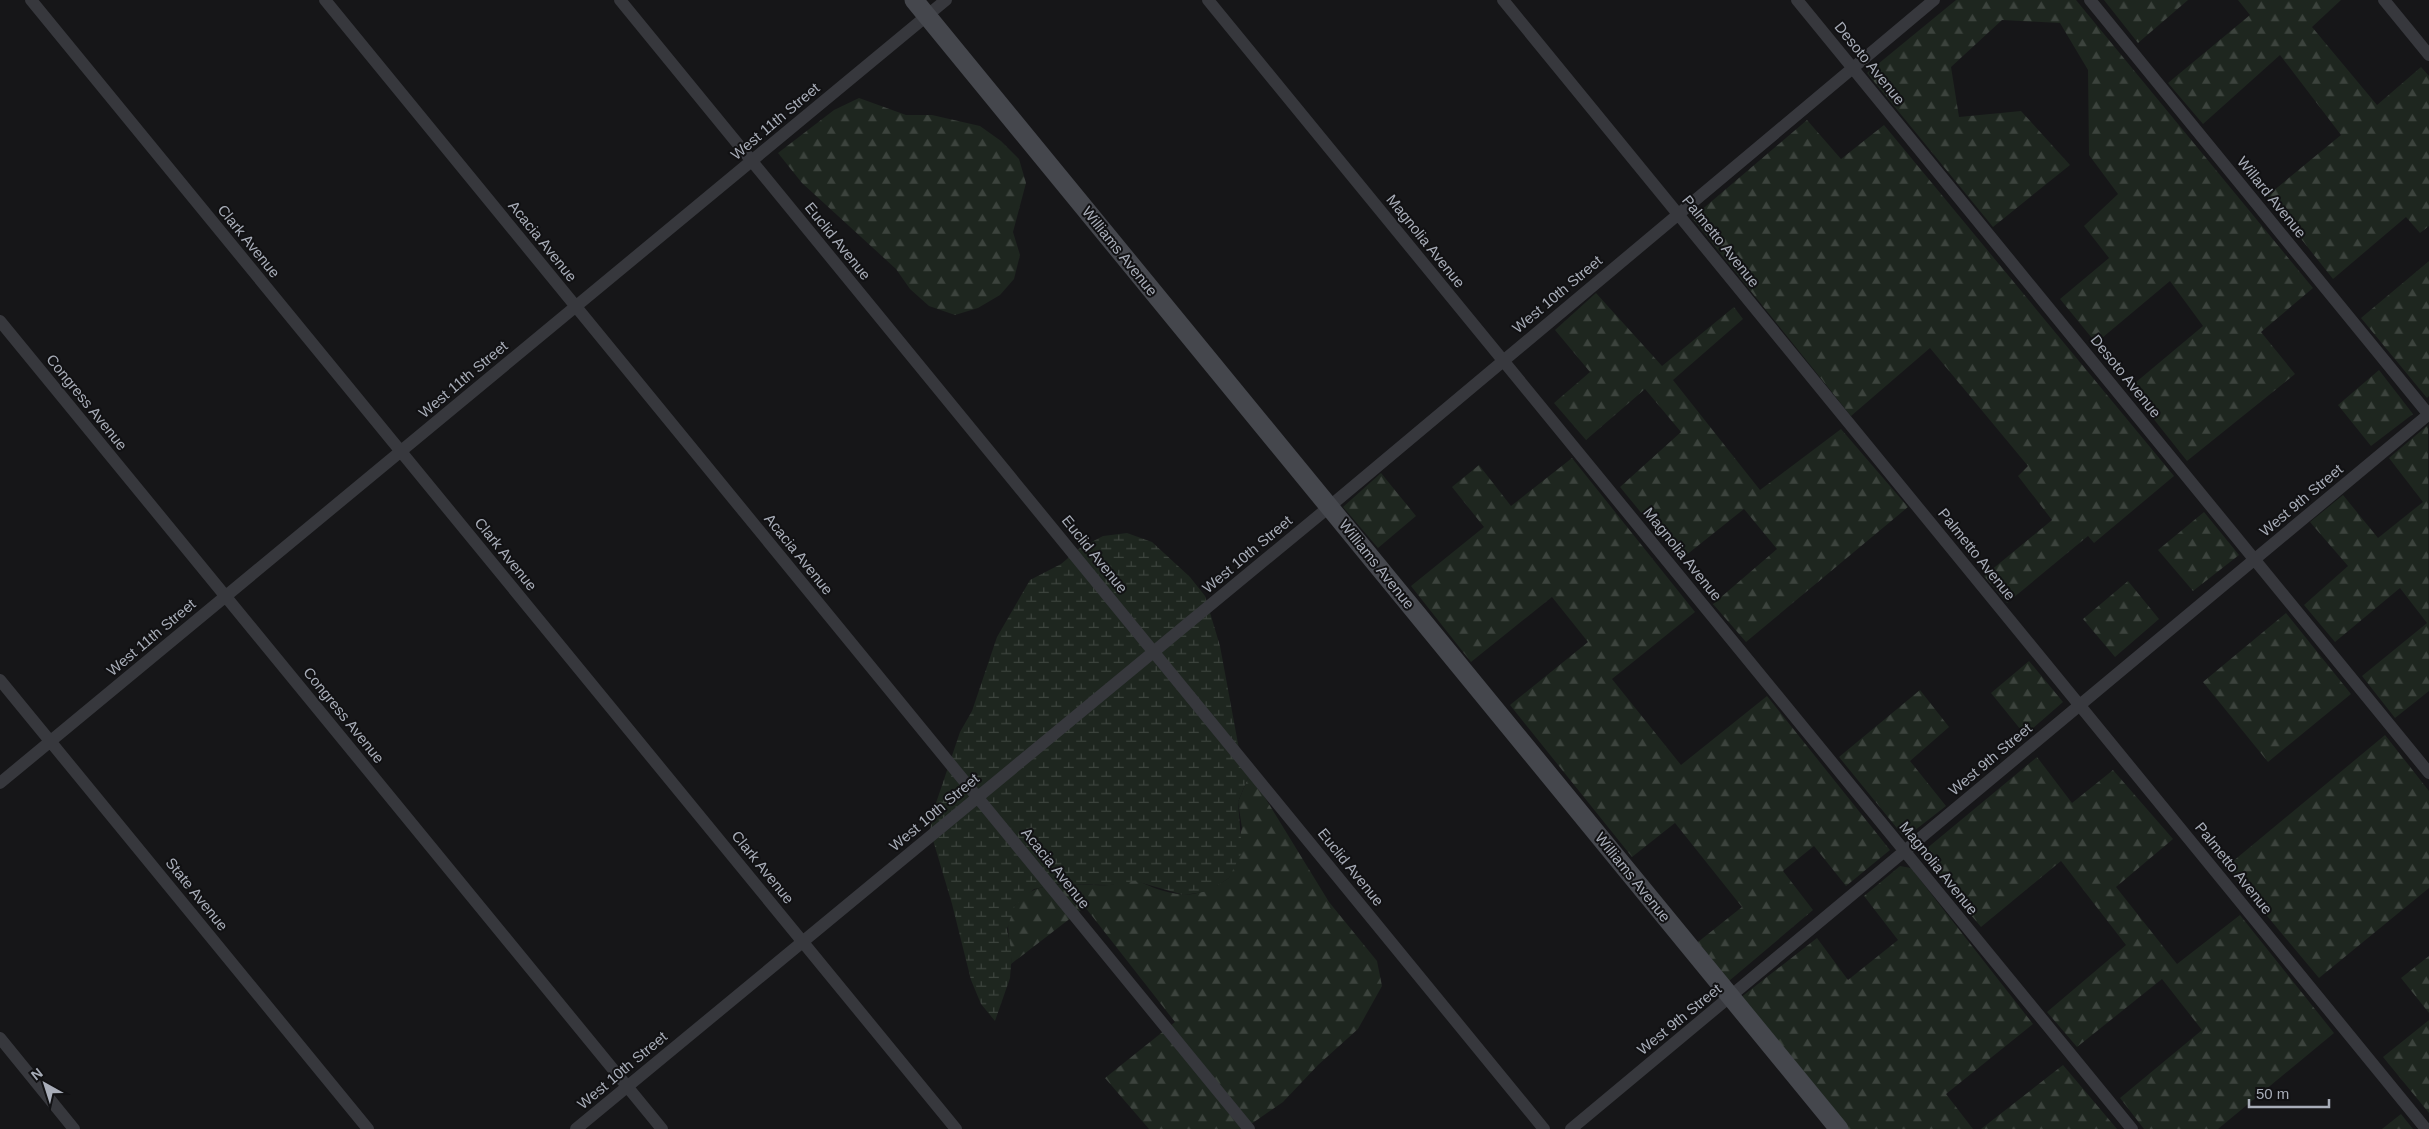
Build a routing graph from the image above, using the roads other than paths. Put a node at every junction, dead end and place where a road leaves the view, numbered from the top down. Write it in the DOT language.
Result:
graph roads {
  1 [pos="31,0"];
  2 [pos="325,0"];
  3 [pos="620,0"];
  4 [pos="914,0"];
  5 [pos="946,0"];
  6 [pos="1208,0"];
  7 [pos="1503,0"];
  8 [pos="1797,0"];
  9 [pos="1934,0"];
  10 [pos="2090,0"];
  11 [pos="2384,0"];
  12 [pos="927,16"];
  13 [pos="2429,55"];
  14 [pos="1853,68"];
  15 [pos="752,161"];
  16 [pos="1678,214"];
  17 [pos="576,307"];
  18 [pos="0,321"];
  19 [pos="1504,360"];
  20 [pos="2429,414"];
  21 [pos="401,452"];
  22 [pos="1329,506"];
  23 [pos="2254,559"];
  24 [pos="226,596"];
  25 [pos="1155,652"];
  26 [pos="0,680"];
  27 [pos="2080,706"];
  28 [pos="51,741"];
  29 [pos="2429,773"];
  30 [pos="0,783"];
  31 [pos="977,797"];
  32 [pos="1905,852"];
  33 [pos="802,942"];
  34 [pos="1732,997"];
  35 [pos="0,1038"];
  36 [pos="628,1087"];
  37 [pos="74,1129"];
  38 [pos="368,1129"];
  39 [pos="576,1129"];
  40 [pos="662,1129"];
  41 [pos="956,1129"];
  42 [pos="1249,1129"];
  43 [pos="1544,1129"];
  44 [pos="1571,1129"];
  45 [pos="1839,1129"];
  46 [pos="2132,1129"];
  47 [pos="2426,1129"];
  1 -- 21 [label="street, Clark Avenue"];
  2 -- 17 [label="street, Acacia Avenue"];
  3 -- 15 [label="street, Euclid Avenue"];
  4 -- 12 [label="street, Williams Avenue"];
  5 -- 12 [label="street, West 11th Street"];
  6 -- 19 [label="street, Magnolia Avenue"];
  7 -- 16 [label="street, Palmetto Avenue"];
  8 -- 14 [label="street, Desoto Avenue"];
  9 -- 14 [label="street, West 10th Street"];
  10 -- 20 [label="street, Willard Avenue"];
  11 -- 13 [label="street"];
  12 -- 15 [label="street, West 11th Street"];
  12 -- 22 [label="street, Williams Avenue"];
  14 -- 16 [label="street, West 10th Street"];
  14 -- 23 [label="street, Desoto Avenue"];
  15 -- 17 [label="street, West 11th Street"];
  15 -- 25 [label="street, Euclid Avenue"];
  16 -- 19 [label="street, West 10th Street"];
  16 -- 27 [label="street, Palmetto Avenue"];
  17 -- 21 [label="street, West 11th Street"];
  17 -- 31 [label="street, Acacia Avenue"];
  18 -- 24 [label="street, Congress Avenue"];
  19 -- 22 [label="street, West 10th Street"];
  19 -- 32 [label="street, Magnolia Avenue"];
  20 -- 23 [label="street, West 9th Street"];
  21 -- 24 [label="street, West 11th Street"];
  21 -- 33 [label="street, Clark Avenue"];
  22 -- 25 [label="street, West 10th Street"];
  22 -- 34 [label="street, Williams Avenue"];
  23 -- 27 [label="street, West 9th Street"];
  23 -- 29 [label="street, Desoto Avenue"];
  24 -- 28 [label="street, West 11th Street"];
  24 -- 36 [label="street, Congress Avenue"];
  25 -- 31 [label="street, West 10th Street"];
  25 -- 43 [label="street, Euclid Avenue"];
  26 -- 28 [label="street, State Avenue"];
  27 -- 32 [label="street, West 9th Street"];
  27 -- 47 [label="street, Palmetto Avenue"];
  28 -- 30 [label="street, West 11th Street"];
  28 -- 38 [label="street, State Avenue"];
  31 -- 33 [label="street, West 10th Street"];
  31 -- 42 [label="street, Acacia Avenue"];
  32 -- 34 [label="street, West 9th Street"];
  32 -- 46 [label="street, Magnolia Avenue"];
  33 -- 36 [label="street, West 10th Street"];
  33 -- 41 [label="street, Clark Avenue"];
  34 -- 44 [label="street, West 9th Street"];
  34 -- 45 [label="street, Williams Avenue"];
  35 -- 37 [label="street"];
  36 -- 39 [label="street, West 10th Street"];
  36 -- 40 [label="street, Congress Avenue"];
}
